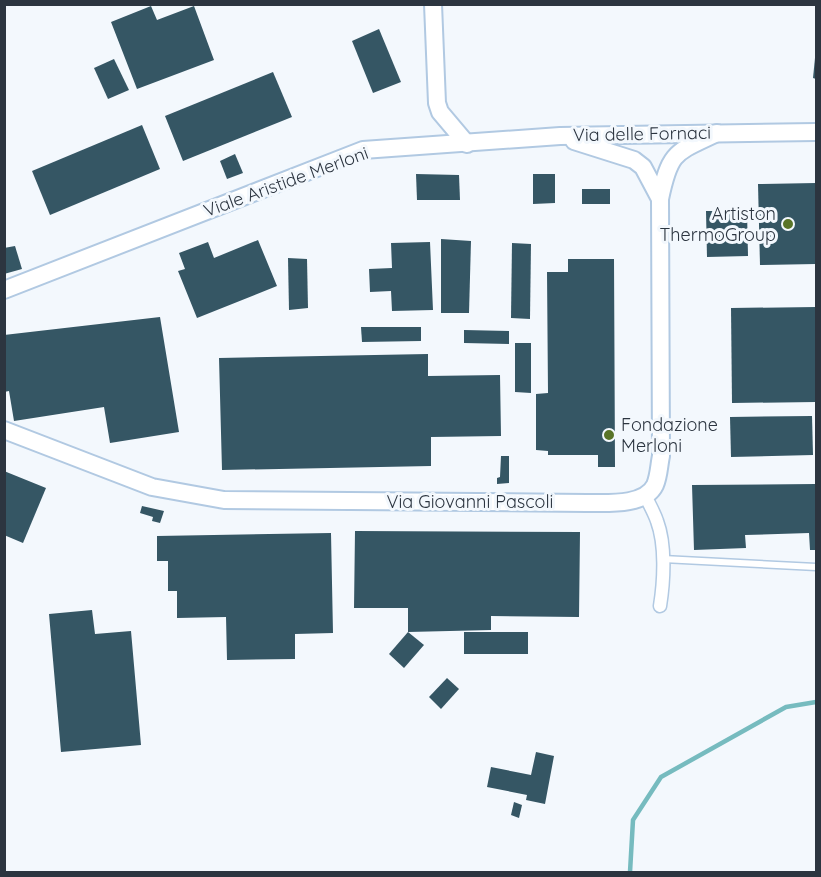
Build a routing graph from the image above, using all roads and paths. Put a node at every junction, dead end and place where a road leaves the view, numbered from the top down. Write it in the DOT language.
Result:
graph roads {
  1 [pos="433,4"];
  2 [pos="816,132"];
  3 [pos="717,133"];
  4 [pos="560,136"];
  5 [pos="467,144"];
  6 [pos="660,199"];
  7 [pos="4,290"];
  8 [pos="4,430"];
  9 [pos="645,495"];
  10 [pos="663,559"];
  11 [pos="816,567"];
  12 [pos="660,606"];
  1 -- 5 [label="main road"];
  2 -- 3 [label="main road, Via delle Fornaci"];
  3 -- 4 [label="main road, Via delle Fornaci"];
  3 -- 6 [label="main road"];
  4 -- 5 [label="main road, Via delle Fornaci"];
  4 -- 6 [label="main road"];
  5 -- 7 [label="main road, Viale Aristide Merloni"];
  6 -- 9 [label="main road"];
  8 -- 9 [label="main road, Via Giovanni Pascoli"];
  9 -- 10 [label="street"];
  10 -- 11 [label="lane"];
  10 -- 12 [label="street"];
}
